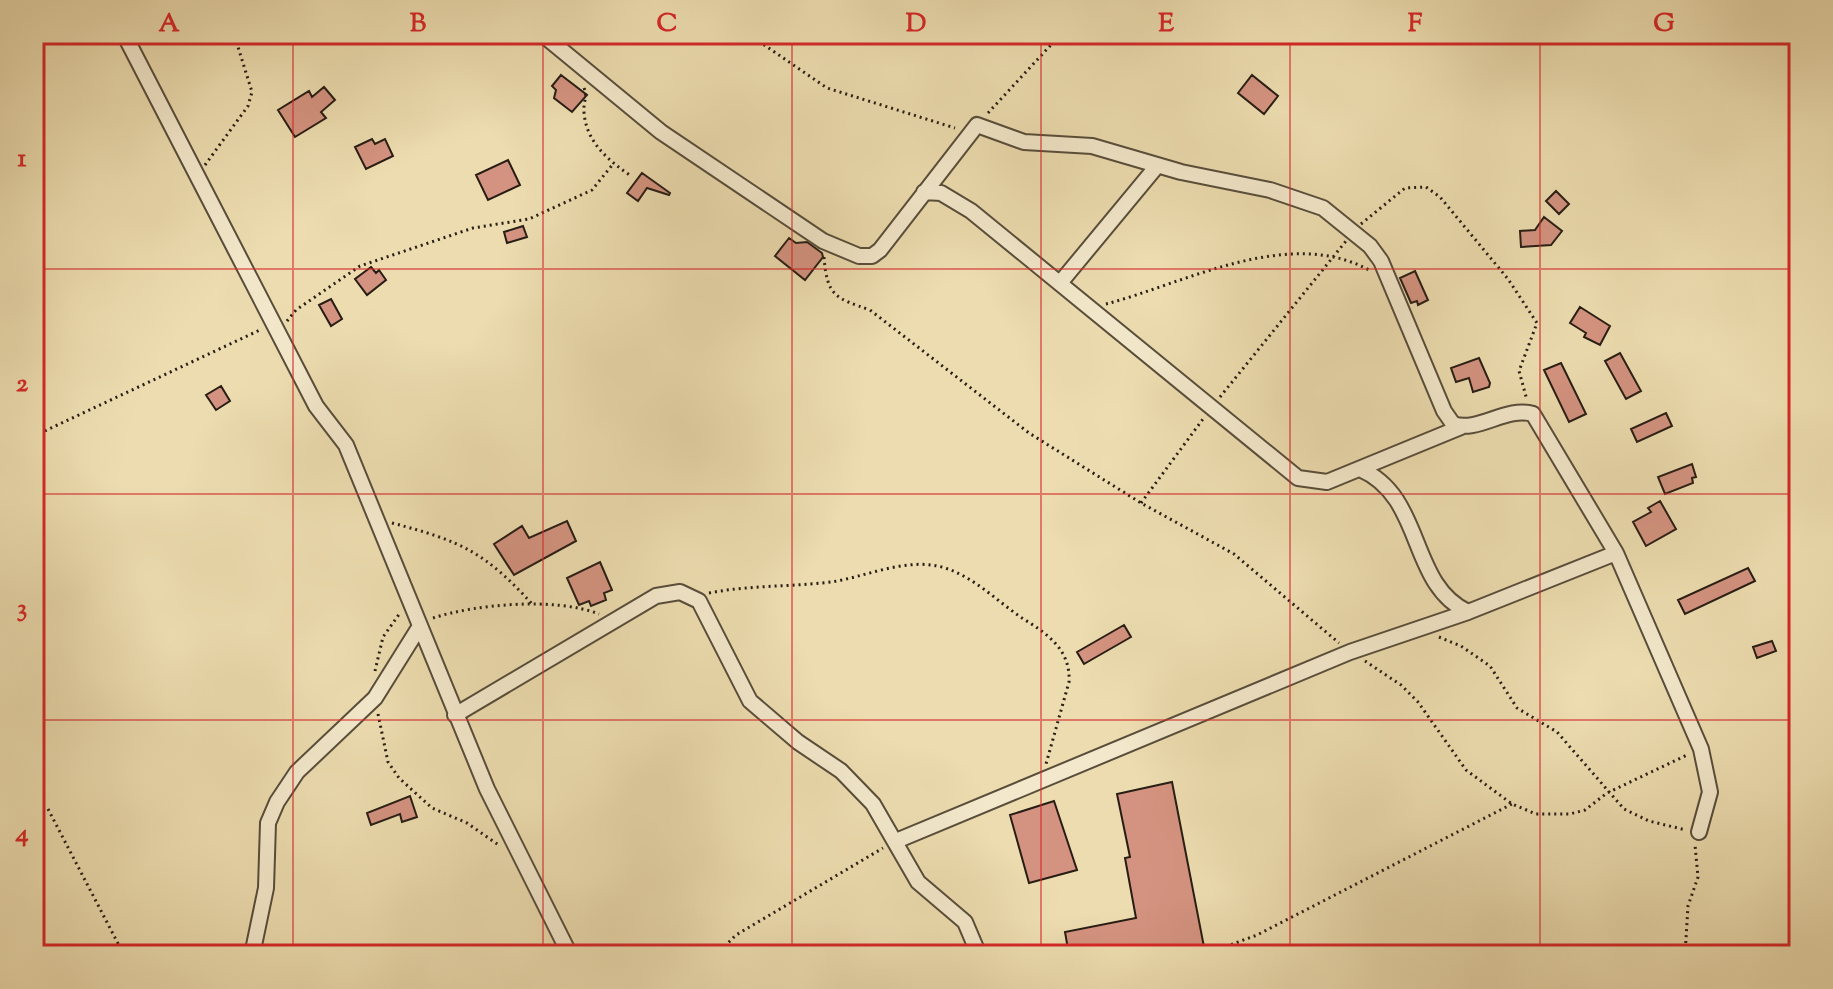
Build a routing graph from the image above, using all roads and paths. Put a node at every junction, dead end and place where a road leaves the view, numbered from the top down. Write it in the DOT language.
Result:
graph roads {
  1 [pos="124,34"];
  2 [pos="234,34"];
  3 [pos="542,34"];
  4 [pos="694,34"];
  5 [pos="1061,34"];
  6 [pos="582,82"];
  7 [pos="973,129"];
  8 [pos="613,164"];
  9 [pos="1157,166"];
  10 [pos="198,174"];
  11 [pos="631,176"];
  12 [pos="924,192"];
  13 [pos="1353,232"];
  14 [pos="823,241"];
  15 [pos="1332,259"];
  16 [pos="1380,279"];
  17 [pos="1060,283"];
  18 [pos="1091,308"];
  19 [pos="279,330"];
  20 [pos="1210,410"];
  21 [pos="1533,414"];
  22 [pos="1461,427"];
  23 [pos="34,436"];
  24 [pos="1360,469"];
  25 [pos="1141,503"];
  26 [pos="377,519"];
  27 [pos="1616,553"];
  28 [pos="694,597"];
  29 [pos="409,600"];
  30 [pos="533,605"];
  31 [pos="1468,612"];
  32 [pos="617,621"];
  33 [pos="1424,625"];
  34 [pos="420,626"];
  35 [pos="1350,652"];
  36 [pos="375,698"];
  37 [pos="455,715"];
  38 [pos="1701,749"];
  39 [pos="1041,779"];
  40 [pos="1607,793"];
  41 [pos="1512,804"];
  42 [pos="48,809"];
  43 [pos="1699,832"];
  44 [pos="896,841"];
  45 [pos="521,859"];
  46 [pos="124,955"];
  47 [pos="252,955"];
  48 [pos="570,955"];
  49 [pos="716,955"];
  50 [pos="979,955"];
  51 [pos="1203,955"];
  52 [pos="1685,955"];
  1 -- 10 [label="street"];
  2 -- 10 [label="path"];
  3 -- 14 [label="street"];
  4 -- 7 [label="path"];
  5 -- 7 [label="path"];
  6 -- 8 [label="path"];
  7 -- 9 [label="street"];
  7 -- 12 [label="street"];
  8 -- 11 [label="path"];
  8 -- 19 [label="path"];
  9 -- 13 [label="street"];
  9 -- 17 [label="street"];
  10 -- 19 [label="street"];
  12 -- 14 [label="street"];
  12 -- 17 [label="street"];
  13 -- 15 [label="path"];
  13 -- 21 [label="path"];
  13 -- 22 [label="street"];
  14 -- 25 [label="path"];
  15 -- 16 [label="path"];
  15 -- 18 [label="path"];
  15 -- 20 [label="path"];
  17 -- 18 [label="street"];
  18 -- 20 [label="street"];
  19 -- 23 [label="path"];
  19 -- 26 [label="street"];
  20 -- 24 [label="street"];
  20 -- 25 [label="path"];
  21 -- 22 [label="street"];
  21 -- 27 [label="street"];
  22 -- 24 [label="street"];
  24 -- 31 [label="street"];
  25 -- 35 [label="path"];
  26 -- 29 [label="street"];
  26 -- 30 [label="path"];
  27 -- 31 [label="street"];
  27 -- 38 [label="street"];
  28 -- 32 [label="street"];
  28 -- 39 [label="path"];
  28 -- 44 [label="street"];
  29 -- 34 [label="street"];
  29 -- 36 [label="path"];
  30 -- 32 [label="path"];
  30 -- 34 [label="path"];
  31 -- 33 [label="street"];
  32 -- 37 [label="street"];
  33 -- 35 [label="street"];
  33 -- 40 [label="path"];
  34 -- 36 [label="street"];
  34 -- 37 [label="street"];
  35 -- 39 [label="street"];
  35 -- 41 [label="path"];
  36 -- 45 [label="path"];
  36 -- 47 [label="street"];
  37 -- 45 [label="street"];
  38 -- 40 [label="path"];
  38 -- 43 [label="street"];
  39 -- 44 [label="street"];
  40 -- 41 [label="path"];
  40 -- 43 [label="path"];
  41 -- 51 [label="path"];
  42 -- 46 [label="path"];
  43 -- 52 [label="path"];
  44 -- 49 [label="path"];
  44 -- 50 [label="street"];
  45 -- 48 [label="street"];
}
